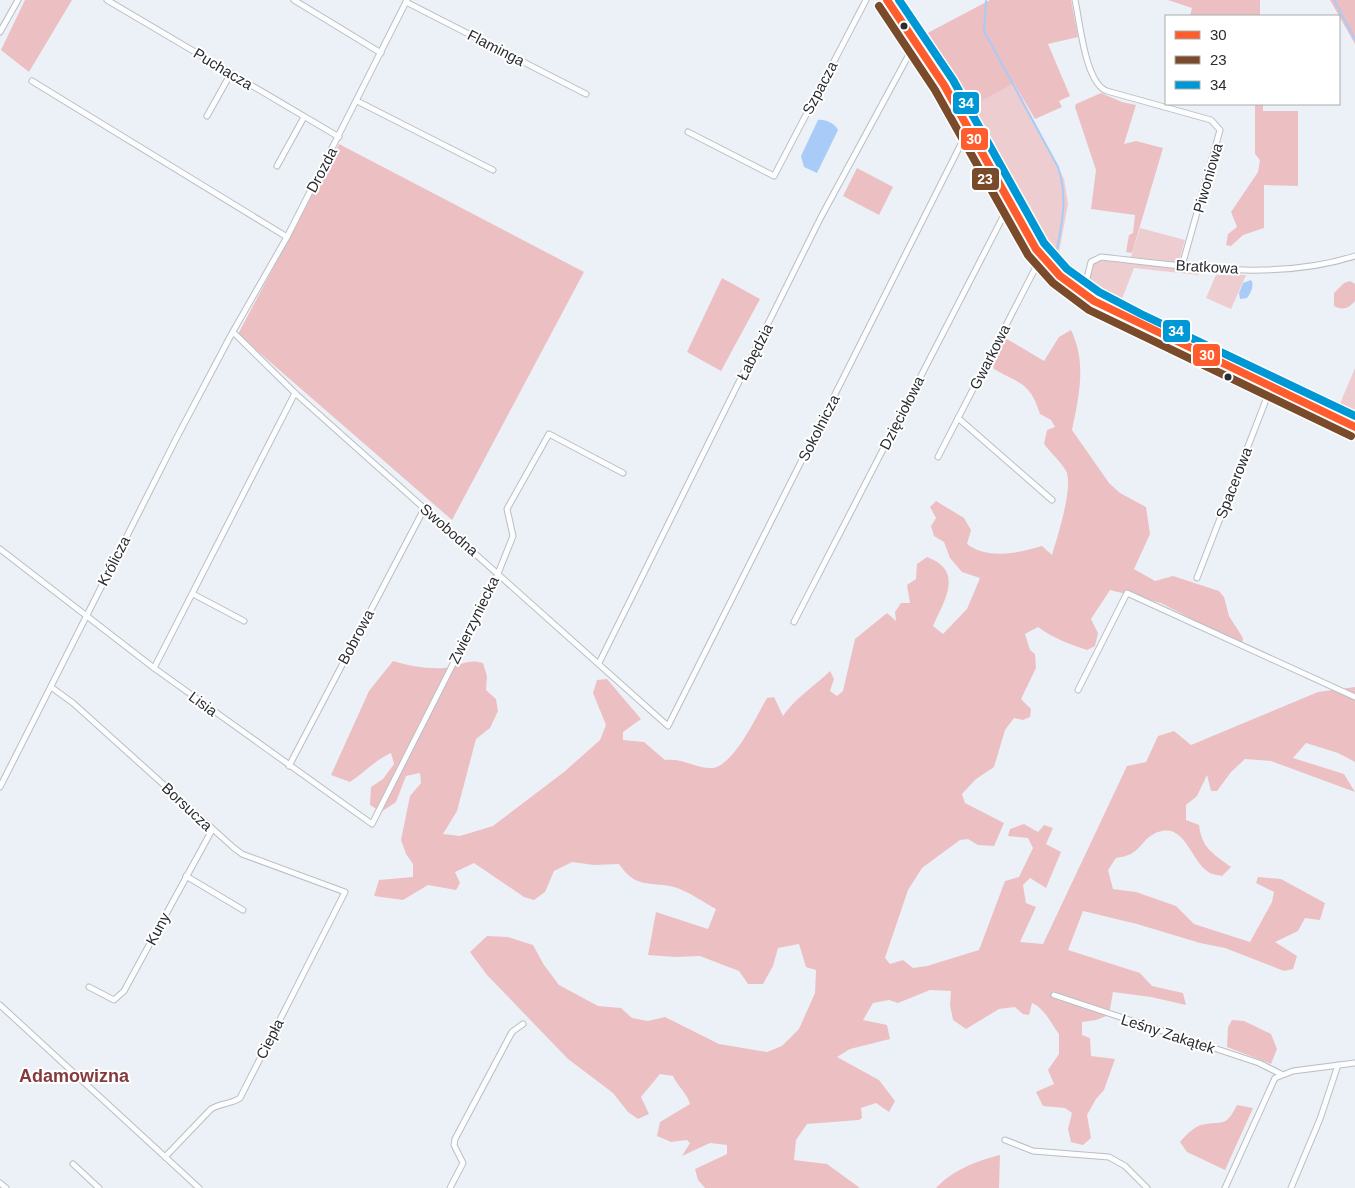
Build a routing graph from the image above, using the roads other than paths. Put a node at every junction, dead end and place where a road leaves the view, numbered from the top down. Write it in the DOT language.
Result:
graph roads {
  1 [pos="18,0"];
  2 [pos="108,0"];
  3 [pos="294,0"];
  4 [pos="866,0"];
  5 [pos="887,0"];
  6 [pos="1075,0"];
  7 [pos="406,1"];
  8 [pos="0,32"];
  9 [pos="917,44"];
  10 [pos="381,53"];
  11 [pos="231,74"];
  12 [pos="32,81"];
  13 [pos="586,94"];
  14 [pos="357,101"];
  15 [pos="207,116"];
  16 [pos="304,117"];
  17 [pos="688,132"];
  18 [pos="971,132"];
  19 [pos="339,137"];
  20 [pos="277,166"];
  21 [pos="493,170"];
  22 [pos="1012,206"];
  23 [pos="287,237"];
  24 [pos="1355,256"];
  25 [pos="1043,258"];
  26 [pos="1182,266"];
  27 [pos="1080,292"];
  28 [pos="232,334"];
  29 [pos="1271,387"];
  30 [pos="295,393"];
  31 [pos="958,418"];
  32 [pos="1355,427"];
  33 [pos="938,456"];
  34 [pos="623,473"];
  35 [pos="1052,500"];
  36 [pos="424,509"];
  37 [pos="0,548"];
  38 [pos="497,572"];
  39 [pos="1197,578"];
  40 [pos="193,594"];
  41 [pos="87,615"];
  42 [pos="244,621"];
  43 [pos="794,622"];
  44 [pos="599,663"];
  45 [pos="154,668"];
  46 [pos="51,687"];
  47 [pos="1078,690"];
  48 [pos="1355,697"];
  49 [pos="668,726"];
  50 [pos="289,766"];
  51 [pos="0,788"];
  52 [pos="321,790"];
  53 [pos="212,830"];
  54 [pos="186,876"];
  55 [pos="345,892"];
  56 [pos="243,910"];
  57 [pos="88,987"];
  58 [pos="1054,996"];
  59 [pos="0,1005"];
  60 [pos="523,1024"];
  61 [pos="1355,1064"];
  62 [pos="1338,1065"];
  63 [pos="1281,1074"];
  64 [pos="1005,1140"];
  65 [pos="165,1157"];
  66 [pos="73,1164"];
  67 [pos="0,1183"];
  68 [pos="6,1188"];
  69 [pos="99,1188"];
  70 [pos="198,1188"];
  71 [pos="450,1188"];
  72 [pos="1147,1188"];
  73 [pos="1225,1188"];
  74 [pos="1291,1188"];
  1 -- 8 [label="street"];
  2 -- 11 [label="street, Puchacza"];
  3 -- 10 [label="street"];
  4 -- 17 [label="street, Szpacza"];
  5 -- 9 [label="street"];
  6 -- 26 [label="street, Piwoniowa"];
  7 -- 10 [label="street, Drozda"];
  7 -- 13 [label="street, Flaminga"];
  9 -- 18 [label="street"];
  9 -- 44 [label="street, Łabędzia"];
  10 -- 14 [label="street, Drozda"];
  11 -- 15 [label="street"];
  11 -- 16 [label="street, Puchacza"];
  12 -- 23 [label="street"];
  14 -- 19 [label="street, Drozda"];
  14 -- 21 [label="street"];
  16 -- 19 [label="street, Puchacza"];
  16 -- 20 [label="street"];
  18 -- 22 [label="street"];
  18 -- 49 [label="street, Sokolnicza"];
  19 -- 23 [label="street, Drozda"];
  22 -- 25 [label="street"];
  22 -- 43 [label="street, Dzięciołowa"];
  23 -- 28 [label="street, Drozda"];
  24 -- 26 [label="street, Bratkowa"];
  25 -- 27 [label="street"];
  25 -- 31 [label="street, Gwarkowa"];
  26 -- 27 [label="street, Bratkowa"];
  27 -- 29 [label="street"];
  28 -- 30 [label="street, Swobodna"];
  28 -- 41 [label="street, Królicza"];
  29 -- 32 [label="street"];
  29 -- 39 [label="street, Spacerowa"];
  30 -- 36 [label="street, Swobodna"];
  30 -- 40 [label="street"];
  31 -- 33 [label="street, Gwarkowa"];
  31 -- 35 [label="street"];
  34 -- 38 [label="street, Zwierzyniecka"];
  36 -- 38 [label="street, Swobodna"];
  36 -- 50 [label="street, Bobrowa"];
  37 -- 41 [label="street, Lisia"];
  38 -- 44 [label="street, Swobodna"];
  38 -- 52 [label="street, Zwierzyniecka"];
  40 -- 42 [label="street"];
  40 -- 45 [label="street"];
  41 -- 45 [label="street, Lisia"];
  41 -- 46 [label="street, Królicza"];
  44 -- 49 [label="street, Swobodna"];
  45 -- 50 [label="street, Lisia"];
  46 -- 51 [label="street, Królicza"];
  46 -- 53 [label="street, Borsucza"];
  47 -- 48 [label="street"];
  50 -- 52 [label="street, Lisia"];
  53 -- 54 [label="street, Kuny"];
  53 -- 55 [label="street, Borsucza"];
  54 -- 56 [label="street"];
  54 -- 57 [label="street, Kuny"];
  55 -- 65 [label="street, Ciepła"];
  58 -- 63 [label="street, Leśny Zakątek"];
  59 -- 65 [label="street"];
  60 -- 71 [label="street"];
  61 -- 62 [label="street"];
  62 -- 63 [label="street"];
  62 -- 74 [label="street"];
  63 -- 73 [label="street"];
  64 -- 72 [label="street"];
  65 -- 70 [label="street"];
  66 -- 69 [label="street"];
  67 -- 68 [label="street"];
}
